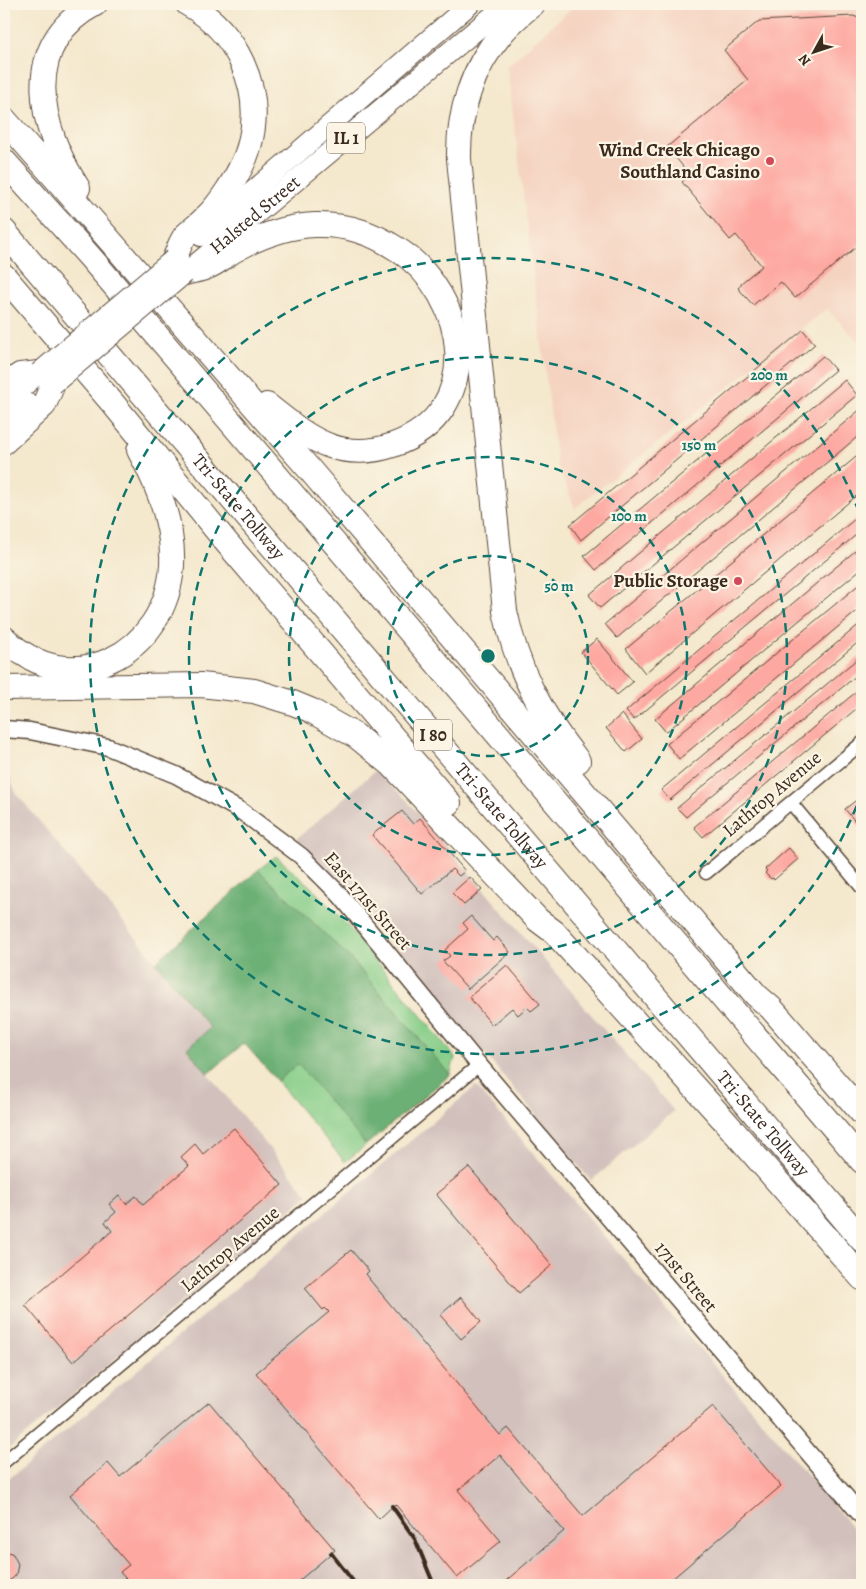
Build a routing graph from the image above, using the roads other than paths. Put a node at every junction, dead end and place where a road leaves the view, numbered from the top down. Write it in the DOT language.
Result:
graph roads {
  1 [pos="96,4"];
  2 [pos="188,4"];
  3 [pos="470,4"];
  4 [pos="507,4"];
  5 [pos="533,4"];
  6 [pos="4,119"];
  7 [pos="4,161"];
  8 [pos="4,231"];
  9 [pos="120,254"];
  10 [pos="180,266"];
  11 [pos="7,280"];
  12 [pos="187,330"];
  13 [pos="46,378"];
  14 [pos="4,387"];
  15 [pos="104,394"];
  16 [pos="4,403"];
  17 [pos="4,426"];
  18 [pos="4,442"];
  19 [pos="4,638"];
  20 [pos="4,688"];
  21 [pos="4,729"];
  22 [pos="862,743"];
  23 [pos="791,802"];
  24 [pos="706,873"];
  25 [pos="862,888"];
  26 [pos="554,932"];
  27 [pos="772,1008"];
  28 [pos="479,1065"];
  29 [pos="862,1113"];
  30 [pos="862,1161"];
  31 [pos="862,1240"];
  32 [pos="862,1278"];
  33 [pos="4,1462"];
  34 [pos="862,1516"];
  1 -- 9 [label="highway"];
  2 -- 10 [label="highway"];
  3 -- 10 [label="main road, Halsted Street / IL 1"];
  4 -- 10 [label="main road, Halsted Street / IL 1"];
  5 -- 27 [label="highway"];
  6 -- 9 [label="highway"];
  7 -- 30 [label="highway, I 80"];
  8 -- 31 [label="highway, Tri-State Tollway / I 80"];
  9 -- 12 [label="highway"];
  10 -- 12 [label="highway"];
  10 -- 13 [label="main road, Halsted Street / IL 1, bridge"];
  11 -- 15 [label="highway"];
  12 -- 27 [label="highway"];
  13 -- 14 [label="highway"];
  13 -- 16 [label="main road, Halsted Street / IL 1"];
  13 -- 17 [label="main road, Halsted Street / IL 1"];
  13 -- 18 [label="highway"];
  15 -- 19 [label="highway"];
  15 -- 26 [label="highway"];
  20 -- 26 [label="highway"];
  21 -- 28 [label="street, East 171st Street"];
  22 -- 23 [label="street, Lathrop Avenue"];
  23 -- 24 [label="street, Lathrop Avenue"];
  23 -- 25 [label="street"];
  26 -- 32 [label="highway"];
  27 -- 29 [label="highway"];
  28 -- 33 [label="street, Lathrop Avenue"];
  28 -- 34 [label="street, 171st Street"];
}
